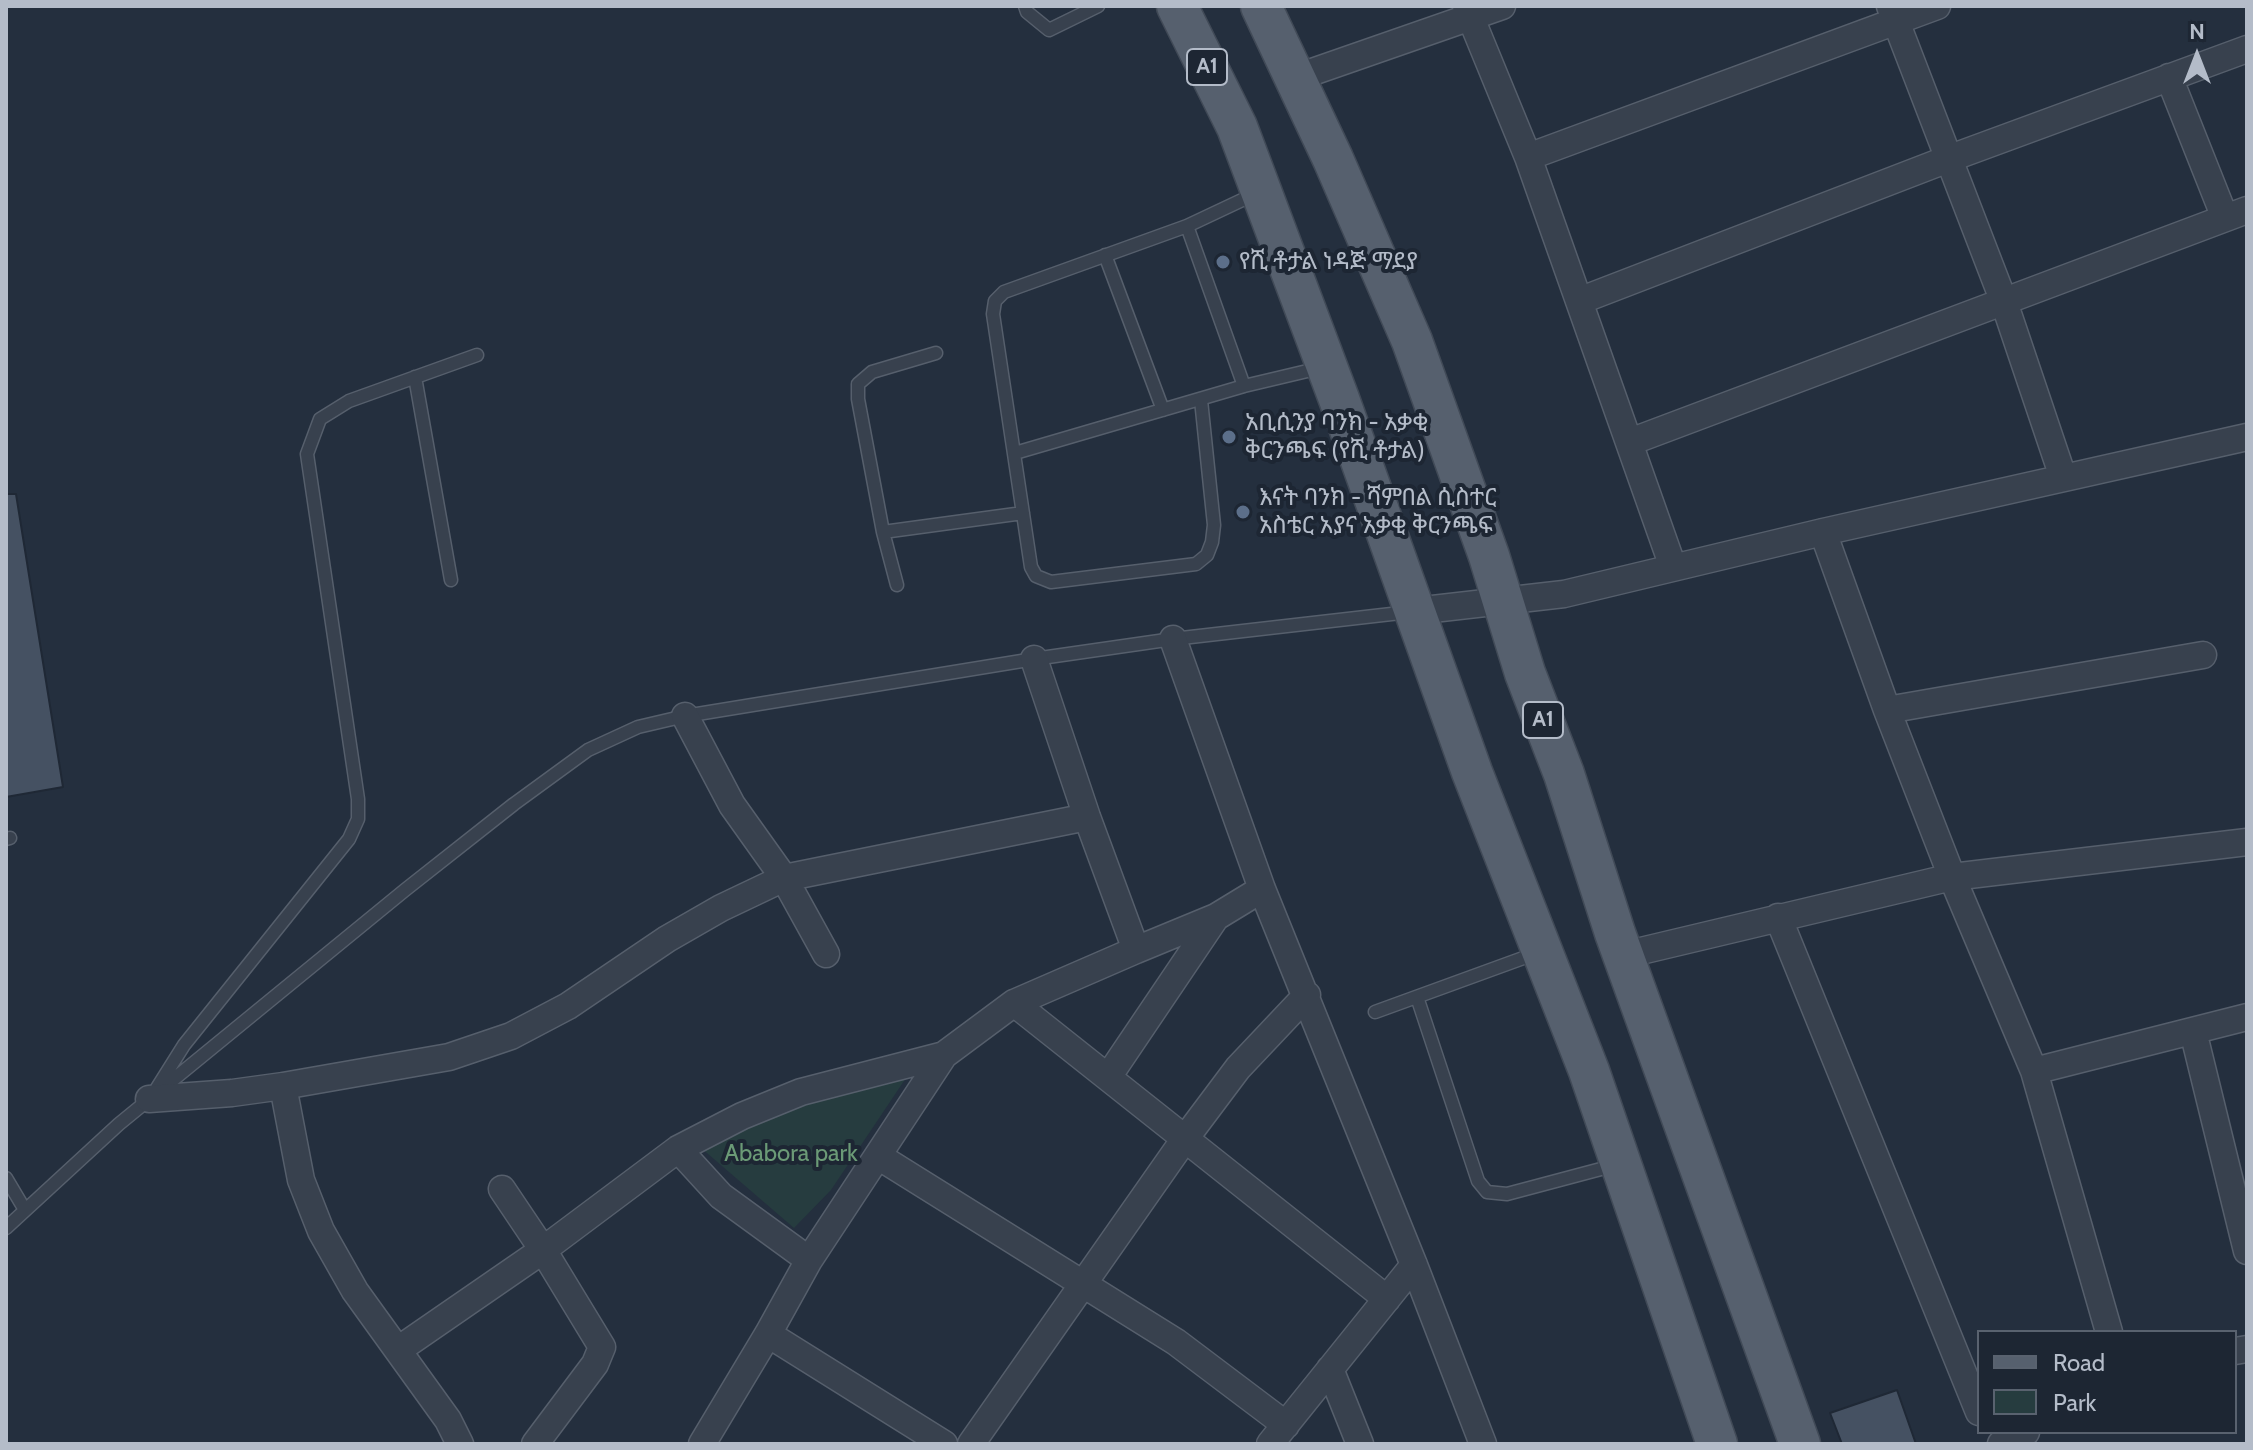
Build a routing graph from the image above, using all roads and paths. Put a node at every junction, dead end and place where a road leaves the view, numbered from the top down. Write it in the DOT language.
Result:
graph roads {
  1 [pos="1025,6"];
  2 [pos="1098,6"];
  3 [pos="1177,6"];
  4 [pos="1261,6"];
  5 [pos="1502,6"];
  6 [pos="1937,6"];
  7 [pos="1468,12"];
  8 [pos="1893,14"];
  9 [pos="2247,49"];
  10 [pos="2169,77"];
  11 [pos="1295,78"];
  12 [pos="1528,157"];
  13 [pos="1948,159"];
  14 [pos="1261,191"];
  15 [pos="2236,214"];
  16 [pos="1187,226"];
  17 [pos="1105,255"];
  18 [pos="1579,301"];
  19 [pos="2004,302"];
  20 [pos="936,353"];
  21 [pos="477,355"];
  22 [pos="1327,366"];
  23 [pos="415,377"];
  24 [pos="1244,386"];
  25 [pos="1201,400"];
  26 [pos="1163,410"];
  27 [pos="2247,437"];
  28 [pos="1630,442"];
  29 [pos="1015,453"];
  30 [pos="2063,477"];
  31 [pos="1023,513"];
  32 [pos="883,532"];
  33 [pos="1823,532"];
  34 [pos="1673,567"];
  35 [pos="451,580"];
  36 [pos="897,585"];
  37 [pos="1504,601"];
  38 [pos="1415,611"];
  39 [pos="1173,639"];
  40 [pos="2203,655"];
  41 [pos="1034,659"];
  42 [pos="1887,710"];
  43 [pos="685,716"];
  44 [pos="1087,817"];
  45 [pos="2247,842"];
  46 [pos="1952,877"];
  47 [pos="784,878"];
  48 [pos="1262,889"];
  49 [pos="1216,917"];
  50 [pos="1778,917"];
  51 [pos="1136,950"];
  52 [pos="1542,951"];
  53 [pos="826,954"];
  54 [pos="1624,955"];
  55 [pos="1307,995"];
  56 [pos="1417,997"];
  57 [pos="1014,1003"];
  58 [pos="1375,1012"];
  59 [pos="2247,1017"];
  60 [pos="2193,1031"];
  61 [pos="944,1055"];
  62 [pos="2034,1071"];
  63 [pos="1108,1077"];
  64 [pos="283,1086"];
  65 [pos="149,1099"];
  66 [pos="1184,1140"];
  67 [pos="678,1149"];
  68 [pos="878,1156"];
  69 [pos="1621,1164"];
  70 [pos="6,1178"];
  71 [pos="502,1189"];
  72 [pos="25,1210"];
  73 [pos="6,1228"];
  74 [pos="543,1250"];
  75 [pos="2247,1251"];
  76 [pos="809,1260"];
  77 [pos="1414,1265"];
  78 [pos="1085,1284"];
  79 [pos="1387,1299"];
  80 [pos="2108,1330"];
  81 [pos="768,1334"];
  82 [pos="398,1350"];
  83 [pos="1330,1369"];
  84 [pos="1977,1407"];
  85 [pos="2022,1434"];
  86 [pos="1278,1435"];
  87 [pos="977,1442"];
  88 [pos="460,1444"];
  89 [pos="535,1444"];
  90 [pos="702,1444"];
  91 [pos="944,1444"];
  92 [pos="1360,1444"];
  93 [pos="1483,1444"];
  94 [pos="1717,1444"];
  95 [pos="1800,1444"];
  96 [pos="2001,1444"];
  1 -- 2 [label="lane"];
  3 -- 14 [label="main road, A1"];
  4 -- 11 [label="main road, A1"];
  5 -- 7 [label="street"];
  6 -- 8 [label="street"];
  7 -- 11 [label="street"];
  7 -- 12 [label="street"];
  8 -- 12 [label="street"];
  8 -- 13 [label="street"];
  9 -- 10 [label="street"];
  10 -- 13 [label="street"];
  10 -- 15 [label="street"];
  11 -- 37 [label="main road, A1"];
  12 -- 18 [label="street"];
  13 -- 18 [label="street"];
  13 -- 19 [label="street"];
  14 -- 16 [label="lane"];
  14 -- 22 [label="main road"];
  15 -- 19 [label="street"];
  16 -- 17 [label="lane"];
  16 -- 24 [label="lane"];
  17 -- 26 [label="lane"];
  17 -- 29 [label="lane"];
  18 -- 28 [label="street"];
  19 -- 28 [label="street"];
  19 -- 30 [label="street"];
  20 -- 32 [label="lane"];
  21 -- 23 [label="lane"];
  22 -- 24 [label="lane"];
  22 -- 38 [label="main road"];
  23 -- 35 [label="lane"];
  23 -- 65 [label="lane"];
  24 -- 25 [label="lane"];
  25 -- 26 [label="lane"];
  25 -- 31 [label="lane"];
  26 -- 29 [label="lane"];
  27 -- 30 [label="street"];
  28 -- 34 [label="street"];
  29 -- 31 [label="lane"];
  30 -- 33 [label="street"];
  31 -- 32 [label="lane"];
  32 -- 36 [label="lane"];
  33 -- 34 [label="street"];
  33 -- 42 [label="street"];
  34 -- 37 [label="street"];
  37 -- 38 [label="street"];
  37 -- 54 [label="main road, A1"];
  38 -- 39 [label="lane"];
  38 -- 52 [label="main road"];
  39 -- 41 [label="lane"];
  39 -- 48 [label="street"];
  40 -- 42 [label="street"];
  41 -- 43 [label="lane"];
  41 -- 44 [label="street"];
  42 -- 46 [label="street"];
  43 -- 47 [label="street"];
  43 -- 65 [label="lane"];
  44 -- 47 [label="street"];
  44 -- 51 [label="street"];
  45 -- 46 [label="street"];
  46 -- 50 [label="street"];
  46 -- 62 [label="street"];
  47 -- 53 [label="street"];
  47 -- 64 [label="street"];
  48 -- 49 [label="street"];
  48 -- 55 [label="street"];
  49 -- 51 [label="street"];
  49 -- 63 [label="street"];
  50 -- 54 [label="street"];
  50 -- 84 [label="street"];
  51 -- 57 [label="street"];
  52 -- 56 [label="lane"];
  52 -- 69 [label="main road"];
  54 -- 95 [label="main road, A1"];
  55 -- 66 [label="street"];
  55 -- 77 [label="street"];
  56 -- 58 [label="lane"];
  56 -- 69 [label="lane"];
  57 -- 61 [label="street"];
  57 -- 63 [label="street"];
  59 -- 60 [label="street"];
  60 -- 62 [label="street"];
  60 -- 75 [label="street"];
  61 -- 67 [label="street"];
  61 -- 68 [label="street"];
  62 -- 80 [label="street"];
  63 -- 66 [label="street"];
  64 -- 65 [label="street"];
  64 -- 82 [label="street"];
  65 -- 72 [label="lane"];
  66 -- 78 [label="street"];
  66 -- 79 [label="street"];
  67 -- 74 [label="street"];
  67 -- 76 [label="street"];
  68 -- 76 [label="street"];
  68 -- 78 [label="street"];
  69 -- 94 [label="main road"];
  70 -- 72 [label="lane"];
  71 -- 74 [label="street"];
  72 -- 73 [label="lane"];
  74 -- 82 [label="street"];
  74 -- 89 [label="street"];
  76 -- 81 [label="street"];
  77 -- 79 [label="street"];
  77 -- 93 [label="street"];
  78 -- 86 [label="street"];
  78 -- 87 [label="street"];
  79 -- 83 [label="street"];
  81 -- 90 [label="street"];
  81 -- 91 [label="street"];
  82 -- 88 [label="street"];
  83 -- 86 [label="street"];
  83 -- 92 [label="street"];
  85 -- 96 [label="street"];
}
